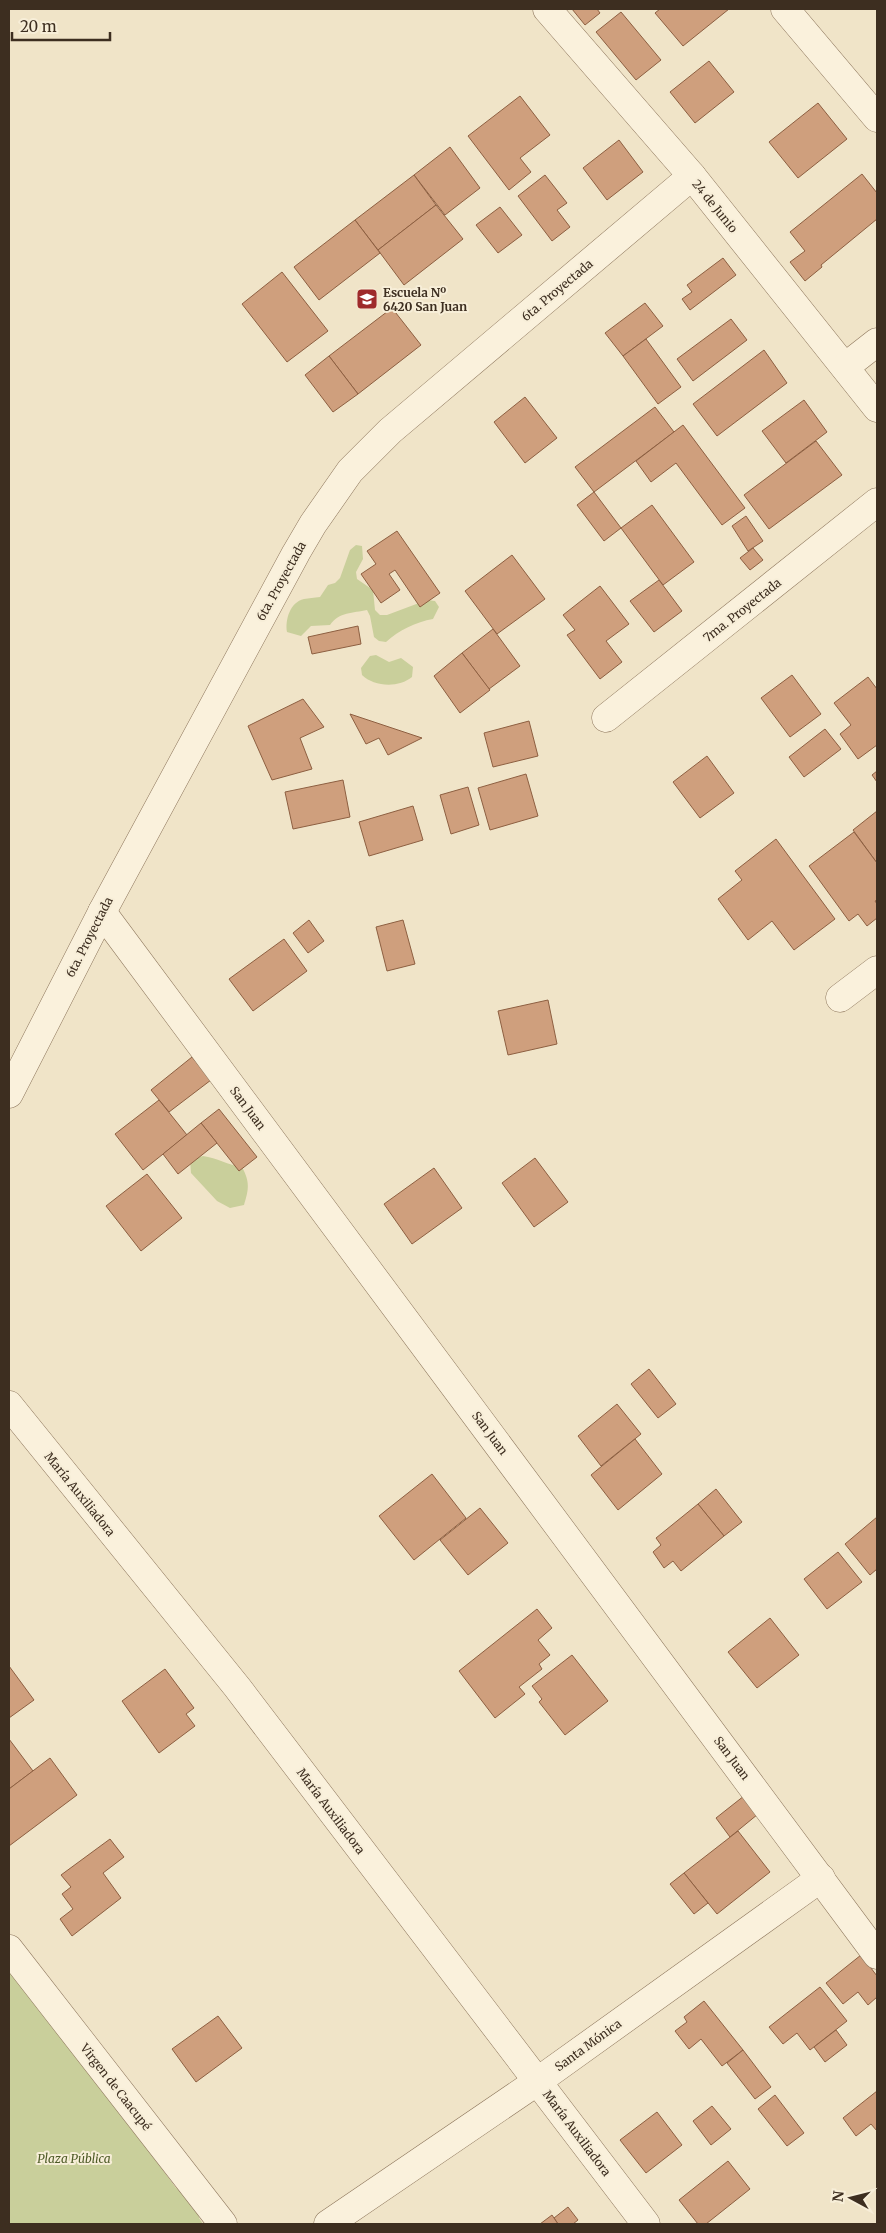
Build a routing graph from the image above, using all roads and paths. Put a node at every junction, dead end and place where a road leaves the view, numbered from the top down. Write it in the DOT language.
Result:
graph roads {
  1 [pos="547,9"];
  2 [pos="785,9"];
  3 [pos="877,118"];
  4 [pos="692,176"];
  5 [pos="877,342"];
  6 [pos="845,367"];
  7 [pos="877,408"];
  8 [pos="877,502"];
  9 [pos="606,718"];
  10 [pos="102,912"];
  11 [pos="877,970"];
  12 [pos="840,998"];
  13 [pos="9,1094"];
  14 [pos="9,1405"];
  15 [pos="821,1878"];
  16 [pos="9,1949"];
  17 [pos="877,1955"];
  18 [pos="538,2081"];
  19 [pos="223,2224"];
  20 [pos="328,2224"];
  21 [pos="646,2224"];
  1 -- 4 [label="street, 24 de Junio"];
  2 -- 3 [label="street"];
  4 -- 6 [label="street, 24 de Junio"];
  4 -- 10 [label="street, 6ta. Proyectada"];
  5 -- 6 [label="street"];
  6 -- 7 [label="street, 24 de Junio"];
  8 -- 9 [label="street, 7ma. Proyectada"];
  10 -- 13 [label="street, 6ta. Proyectada"];
  10 -- 15 [label="street, San Juan"];
  11 -- 12 [label="street"];
  14 -- 18 [label="street, María Auxiliadora"];
  15 -- 17 [label="street, San Juan"];
  15 -- 18 [label="street, Santa Mónica"];
  16 -- 19 [label="street, Virgen de Caacupé"];
  18 -- 20 [label="street, Santa Mónica"];
  18 -- 21 [label="street, María Auxiliadora"];
}
